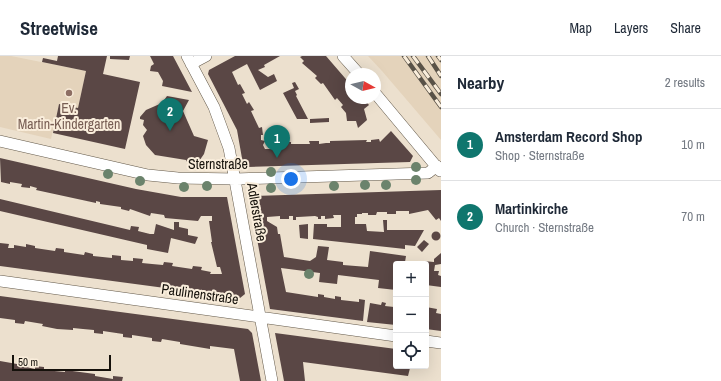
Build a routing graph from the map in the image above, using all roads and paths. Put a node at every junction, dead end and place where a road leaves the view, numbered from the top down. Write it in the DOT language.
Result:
graph roads {
  1 [pos="206,56"];
  2 [pos="343,56"];
  3 [pos="189,60"];
  4 [pos="354,68"];
  5 [pos="381,100"];
  6 [pos="0,141"];
  7 [pos="439,169"];
  8 [pos="236,180"];
  9 [pos="0,281"];
  10 [pos="260,318"];
  11 [pos="393,336"];
  12 [pos="429,341"];
  13 [pos="441,343"];
  14 [pos="272,381"];
  1 -- 3 [label="street"];
  2 -- 4 [label="street"];
  3 -- 8 [label="street, Adlerstraße"];
  5 -- 7 [label="street"];
  6 -- 8 [label="street, Sternstraße"];
  7 -- 8 [label="street, Sternstraße"];
  8 -- 10 [label="street, Adlerstraße"];
  9 -- 10 [label="street, Paulinenstraße"];
  10 -- 11 [label="street, Paulinenstraße"];
  10 -- 14 [label="street, Adlerstraße"];
  12 -- 13 [label="street"];
}
